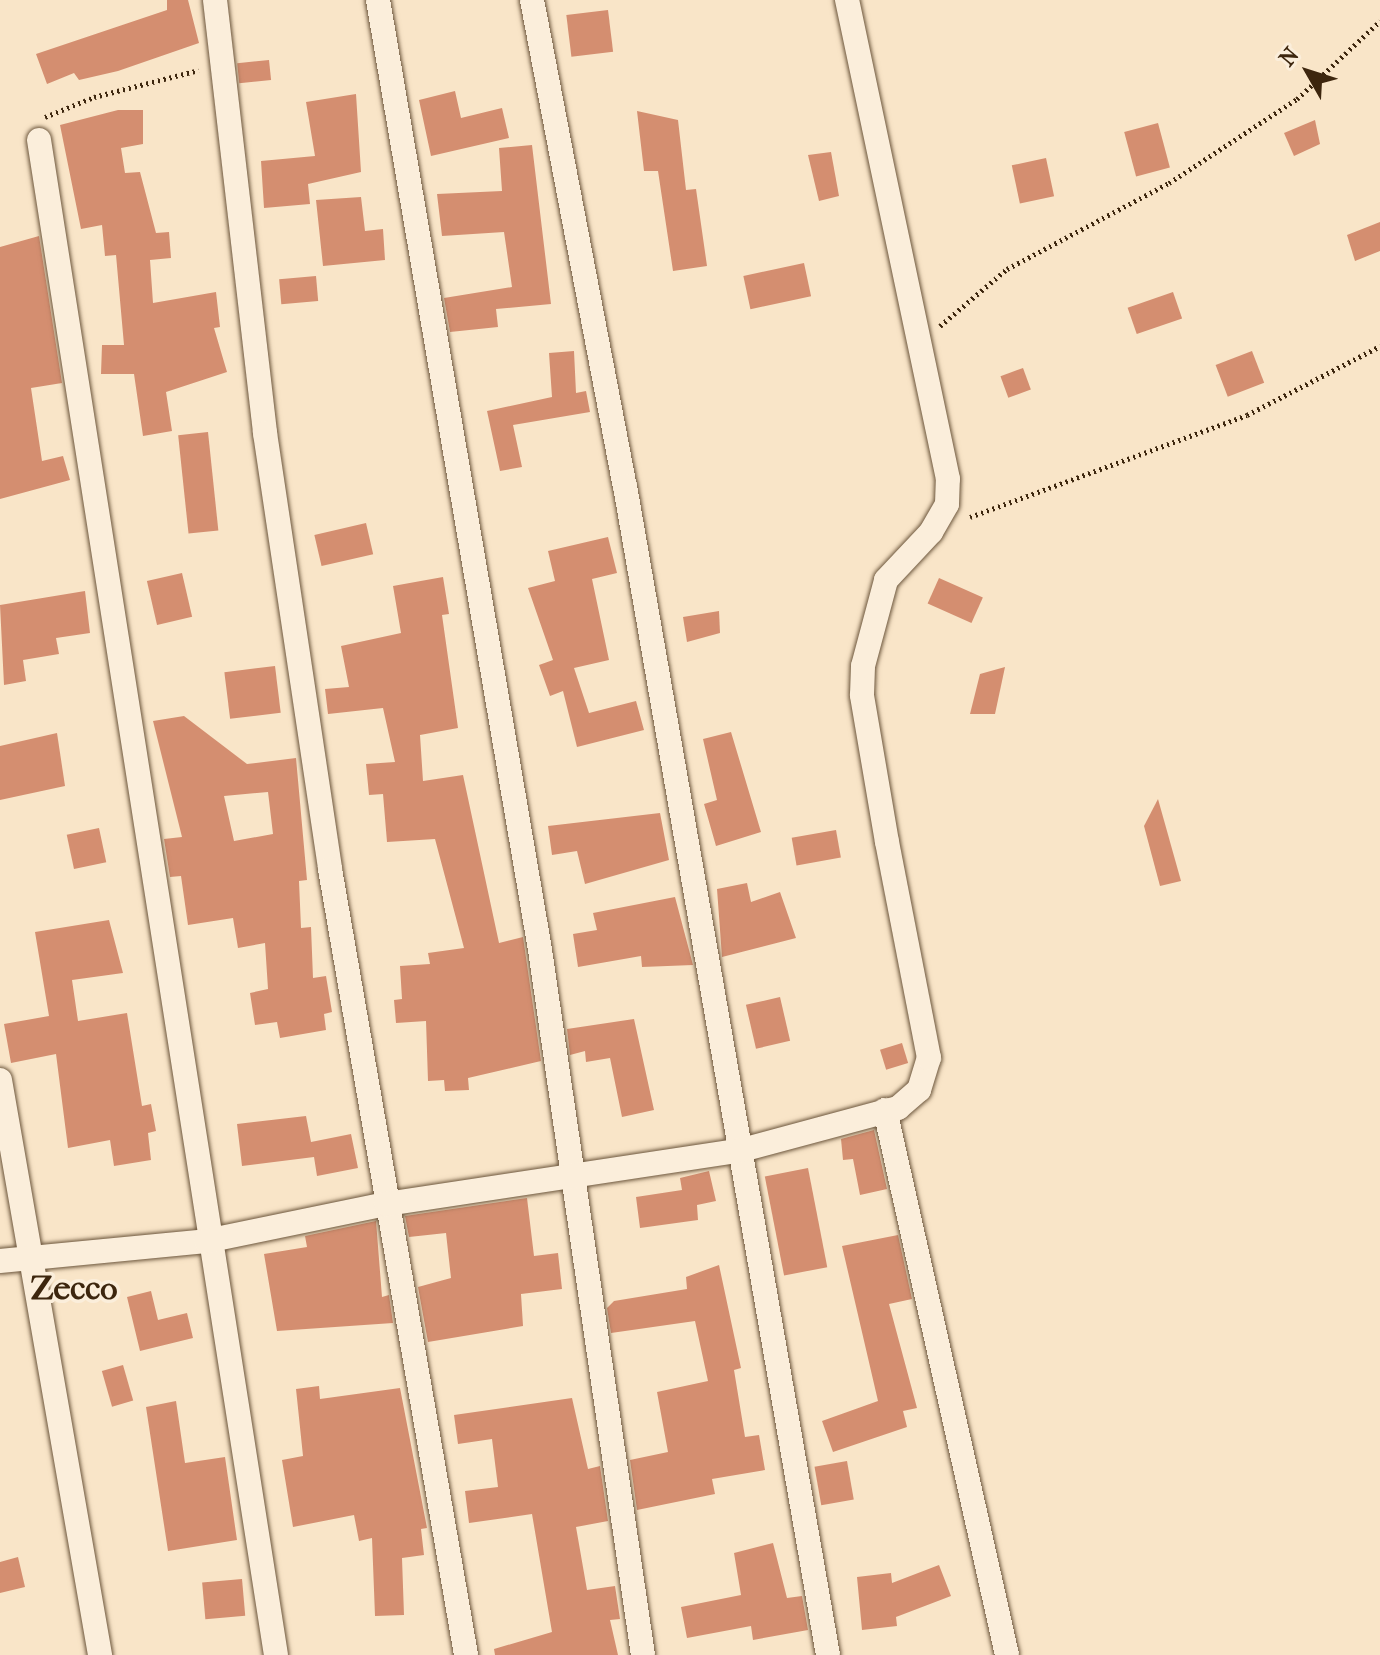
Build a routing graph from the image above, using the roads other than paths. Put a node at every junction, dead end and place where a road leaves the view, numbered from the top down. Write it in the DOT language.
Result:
graph roads {
  1 [pos="215,0"];
  2 [pos="378,0"];
  3 [pos="532,0"];
  4 [pos="847,0"];
  5 [pos="39,140"];
  6 [pos="0,1080"];
  7 [pos="885,1110"];
  8 [pos="742,1150"];
  9 [pos="573,1174"];
  10 [pos="386,1204"];
  11 [pos="206,1241"];
  12 [pos="31,1257"];
  13 [pos="0,1261"];
  14 [pos="100,1655"];
  15 [pos="276,1655"];
  16 [pos="466,1655"];
  17 [pos="643,1655"];
  18 [pos="828,1655"];
  19 [pos="1007,1655"];
  1 -- 10 [label="street"];
  2 -- 9 [label="street"];
  3 -- 8 [label="street"];
  4 -- 7 [label="street"];
  5 -- 11 [label="street"];
  6 -- 12 [label="street"];
  7 -- 8 [label="street"];
  7 -- 19 [label="street"];
  8 -- 9 [label="street"];
  8 -- 18 [label="street"];
  9 -- 10 [label="street"];
  9 -- 17 [label="street"];
  10 -- 11 [label="street"];
  10 -- 16 [label="street"];
  11 -- 12 [label="street"];
  11 -- 15 [label="street"];
  12 -- 13 [label="street"];
  12 -- 14 [label="street"];
}
